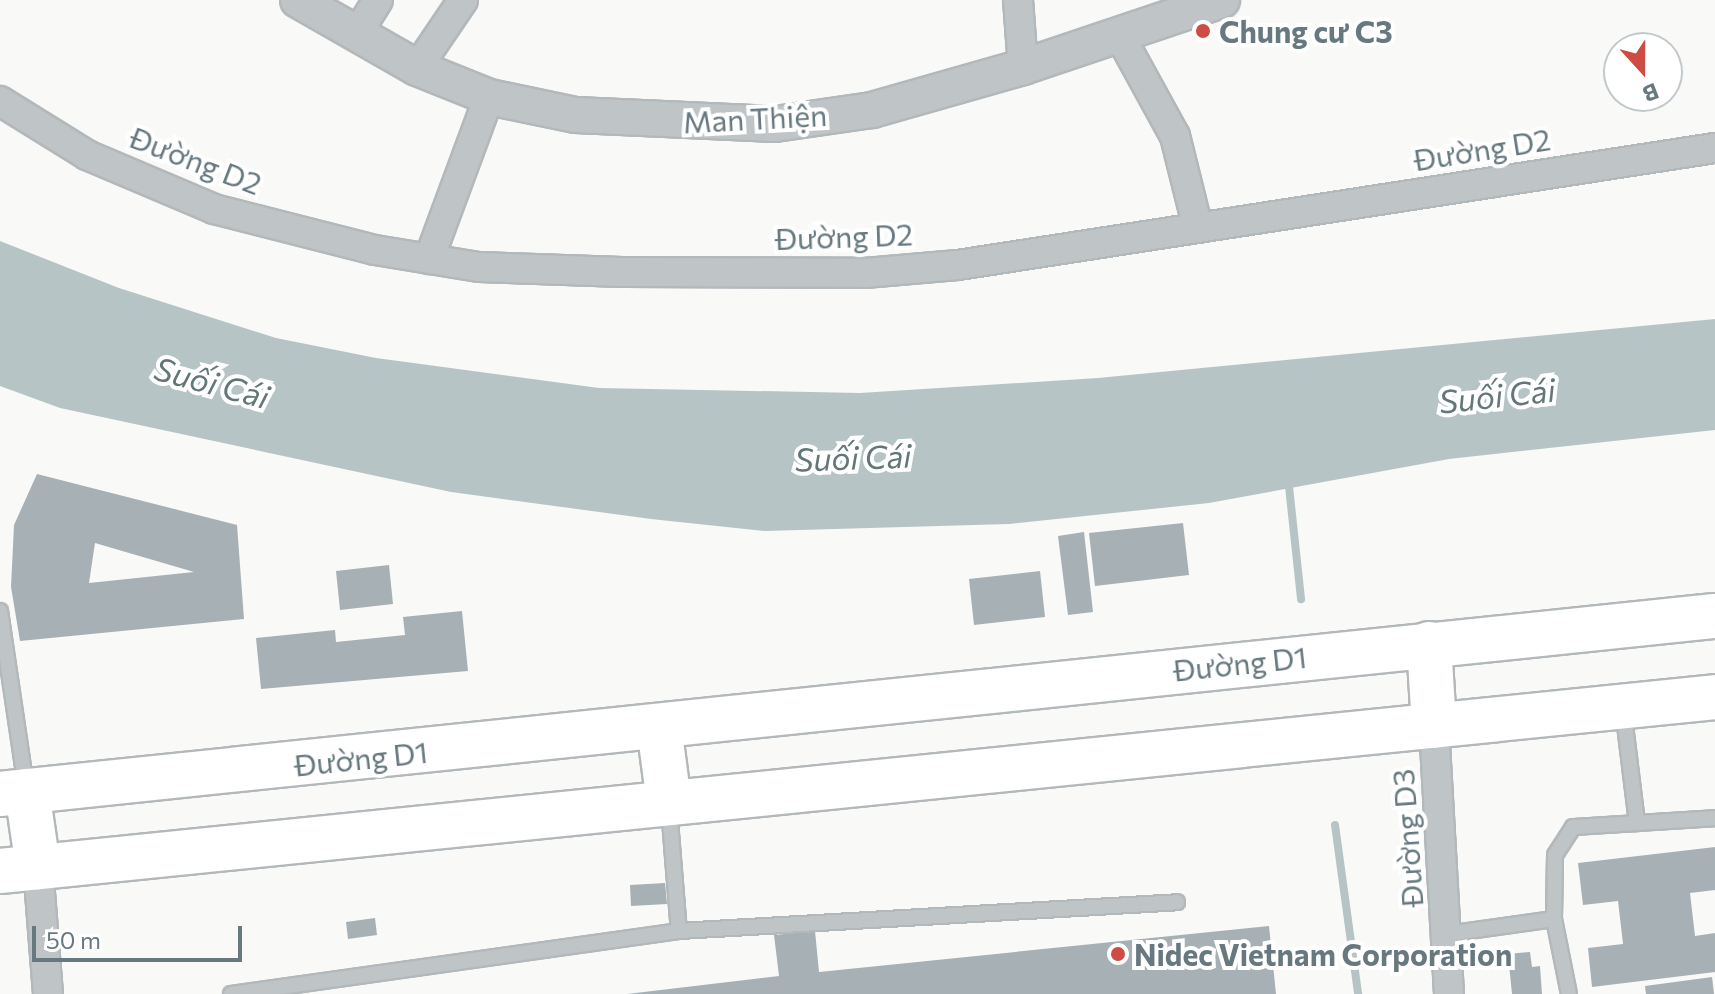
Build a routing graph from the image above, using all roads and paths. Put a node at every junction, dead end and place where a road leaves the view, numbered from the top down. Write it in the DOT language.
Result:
graph roads {
  1 [pos="298,0"];
  2 [pos="378,0"];
  3 [pos="463,0"];
  4 [pos="1018,0"];
  5 [pos="1222,0"];
  6 [pos="356,35"];
  7 [pos="1120,36"];
  8 [pos="1023,67"];
  9 [pos="417,68"];
  10 [pos="489,97"];
  11 [pos="0,101"];
  12 [pos="1715,148"];
  13 [pos="1197,224"];
  14 [pos="429,259"];
  15 [pos="1715,596"];
  16 [pos="0,611"];
  17 [pos="1715,616"];
  18 [pos="1525,634"];
  19 [pos="1429,644"];
  20 [pos="3,677"];
  21 [pos="1715,697"];
  22 [pos="1574,712"];
  23 [pos="1715,716"];
  24 [pos="1625,725"];
  25 [pos="1434,726"];
  26 [pos="659,727"];
  27 [pos="13,793"];
  28 [pos="669,802"];
  29 [pos="1715,818"];
  30 [pos="1637,823"];
  31 [pos="19,869"];
  32 [pos="1177,902"];
  33 [pos="1554,919"];
  34 [pos="679,931"];
  35 [pos="1447,934"];
  36 [pos="48,994"];
  37 [pos="231,994"];
  38 [pos="1449,994"];
  39 [pos="1569,994"];
  1 -- 6 [label="street, Man Thiện"];
  2 -- 6 [label="street"];
  3 -- 9 [label="street"];
  4 -- 8 [label="street"];
  5 -- 7 [label="street, Man Thiện"];
  6 -- 9 [label="street, Man Thiện"];
  7 -- 8 [label="street, Man Thiện"];
  7 -- 13 [label="street"];
  8 -- 10 [label="street, Man Thiện"];
  9 -- 10 [label="street, Man Thiện"];
  10 -- 14 [label="street"];
  11 -- 14 [label="street, Đường D2"];
  12 -- 13 [label="street, Đường D2"];
  13 -- 14 [label="street, Đường D2"];
  15 -- 18 [label="main road, Đường D1"];
  16 -- 20 [label="lane"];
  17 -- 18 [label="main road, Đường D1"];
  18 -- 19 [label="main road, Đường D1"];
  19 -- 25 [label="main road"];
  19 -- 26 [label="main road, Đường D1"];
  20 -- 27 [label="lane"];
  21 -- 22 [label="main road"];
  22 -- 24 [label="main road"];
  22 -- 25 [label="main road"];
  23 -- 24 [label="main road"];
  24 -- 30 [label="lane"];
  25 -- 28 [label="main road"];
  25 -- 35 [label="street, Đường D3"];
  26 -- 27 [label="main road, Đường D1"];
  26 -- 28 [label="main road"];
  27 -- 31 [label="main road"];
  28 -- 31 [label="main road"];
  28 -- 34 [label="lane"];
  29 -- 30 [label="lane"];
  30 -- 33 [label="lane"];
  31 -- 36 [label="street"];
  32 -- 34 [label="lane"];
  33 -- 35 [label="lane"];
  33 -- 39 [label="lane"];
  34 -- 37 [label="lane"];
  35 -- 38 [label="street, Đường D3"];
}
